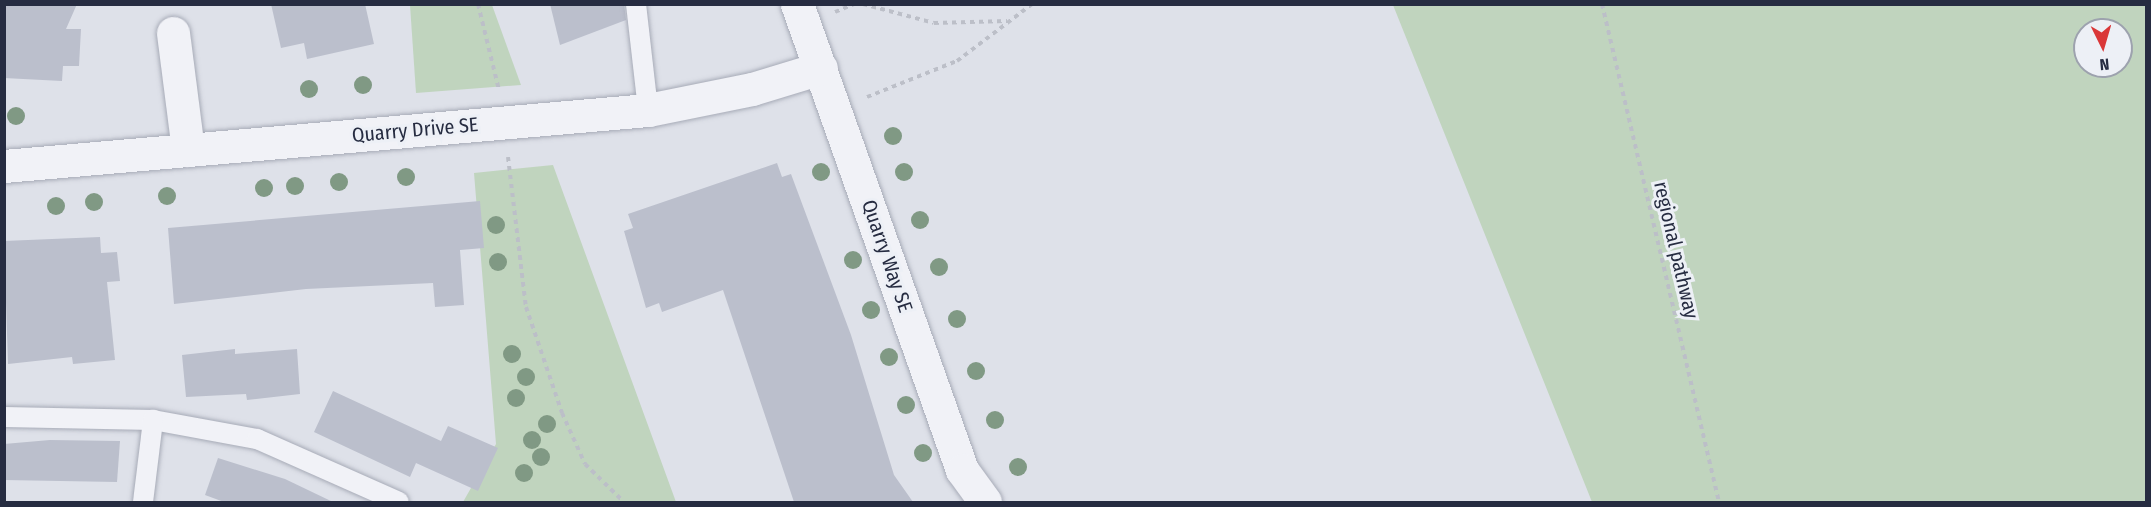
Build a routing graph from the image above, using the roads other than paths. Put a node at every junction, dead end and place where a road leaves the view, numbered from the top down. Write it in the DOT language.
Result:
graph roads {
  1 [pos="636,4"];
  2 [pos="797,4"];
  3 [pos="173,33"];
  4 [pos="821,68"];
  5 [pos="648,110"];
  6 [pos="188,150"];
  7 [pos="4,166"];
  8 [pos="4,417"];
  9 [pos="153,420"];
  10 [pos="143,502"];
  11 [pos="399,502"];
  12 [pos="985,502"];
  1 -- 5 [label="lane"];
  2 -- 4 [label="street, Quarry Way SE"];
  3 -- 6 [label="street"];
  4 -- 5 [label="street, Quarry Drive SE"];
  4 -- 12 [label="street, Quarry Way SE"];
  5 -- 6 [label="street, Quarry Drive SE"];
  6 -- 7 [label="street, Quarry Drive SE"];
  8 -- 9 [label="lane"];
  9 -- 10 [label="lane"];
  9 -- 11 [label="lane"];
}
